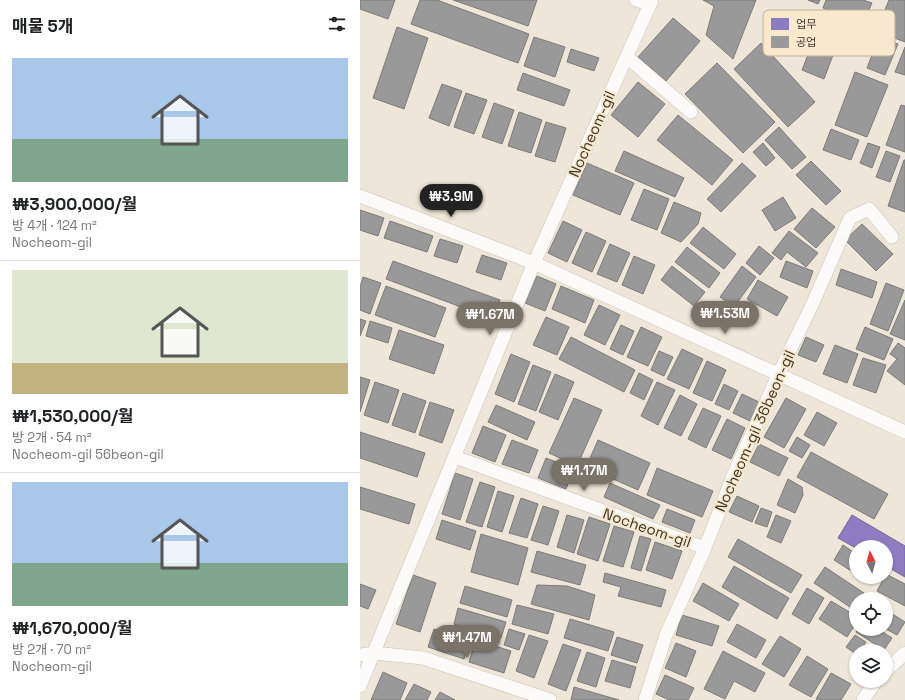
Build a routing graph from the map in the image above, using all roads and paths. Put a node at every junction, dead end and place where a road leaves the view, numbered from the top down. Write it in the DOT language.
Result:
graph roads {
  1 [pos="636,0"];
  2 [pos="651,2"];
  3 [pos="627,57"];
  4 [pos="691,112"];
  5 [pos="360,196"];
  6 [pos="892,237"];
  7 [pos="534,263"];
  8 [pos="779,373"];
  9 [pos="905,432"];
  10 [pos="454,457"];
  11 [pos="705,548"];
  12 [pos="374,653"];
  13 [pos="905,653"];
  14 [pos="360,655"];
  15 [pos="893,664"];
  16 [pos="360,686"];
  17 [pos="871,688"];
  18 [pos="550,700"];
  19 [pos="645,700"];
  20 [pos="863,700"];
  1 -- 2 [label="street, Nocheom-gil"];
  2 -- 3 [label="street, Nocheom-gil"];
  3 -- 4 [label="street"];
  3 -- 7 [label="street, Nocheom-gil"];
  5 -- 7 [label="street"];
  6 -- 8 [label="street, Nocheom-gil 36beon-gil"];
  7 -- 8 [label="street"];
  7 -- 10 [label="street, Nocheom-gil"];
  8 -- 9 [label="street"];
  8 -- 11 [label="street, Nocheom-gil 36beon-gil"];
  10 -- 11 [label="street, Nocheom-gil"];
  10 -- 12 [label="street, Nocheom-gil"];
  11 -- 19 [label="street, Nocheom-gil 36beon-gil"];
  12 -- 14 [label="street"];
  12 -- 16 [label="street, Nocheom-gil"];
  12 -- 18 [label="street"];
  13 -- 15 [label="street"];
  17 -- 20 [label="street"];
}
